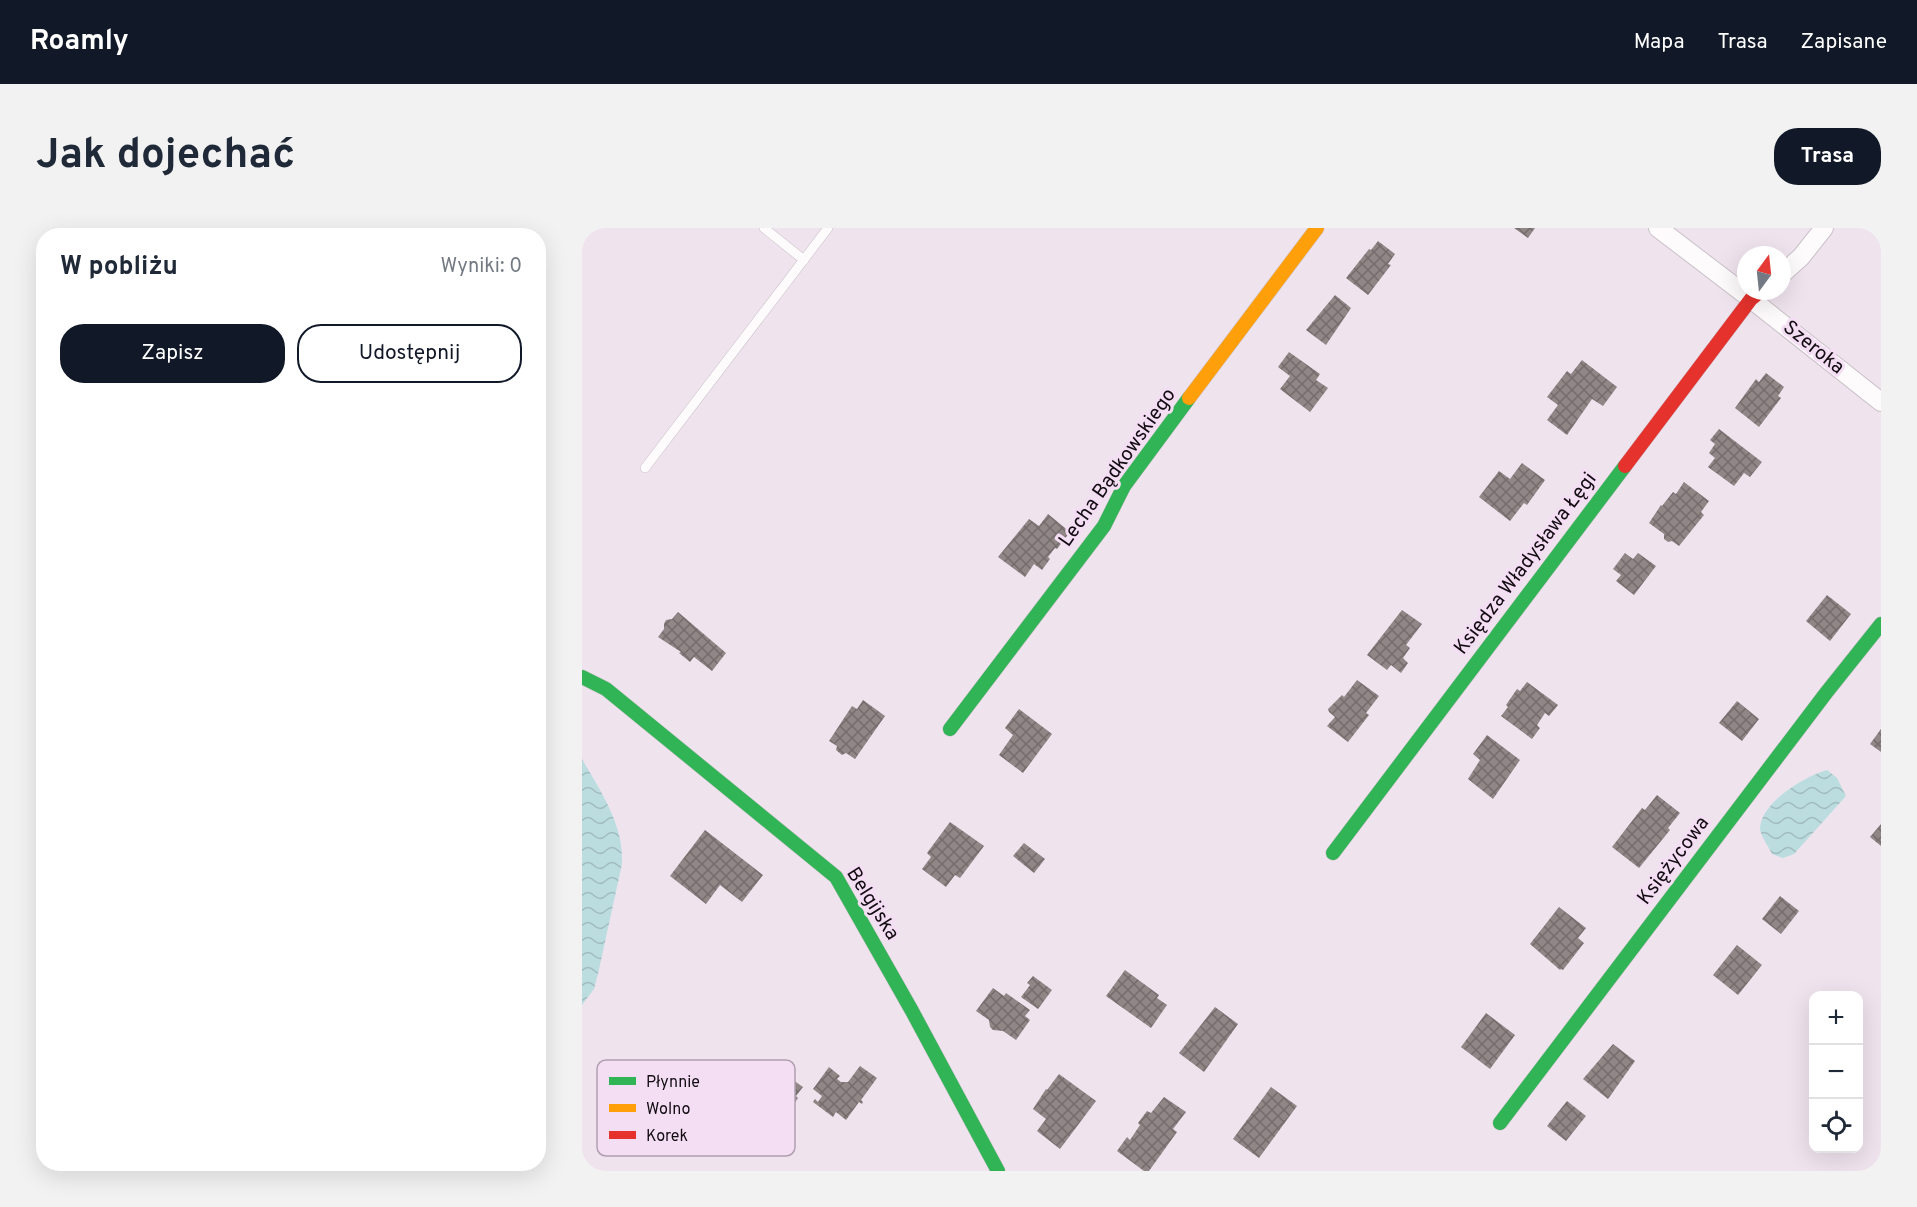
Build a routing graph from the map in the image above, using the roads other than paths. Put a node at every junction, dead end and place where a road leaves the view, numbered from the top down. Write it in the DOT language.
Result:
graph roads {
  1 [pos="764,228"];
  2 [pos="828,228"];
  3 [pos="1317,228"];
  4 [pos="1658,228"];
  5 [pos="1824,228"];
  6 [pos="804,260"];
  7 [pos="1791,266"];
  8 [pos="1737,282"];
  9 [pos="1752,300"];
  10 [pos="1762,300"];
  11 [pos="1881,402"];
  12 [pos="645,468"];
  13 [pos="1881,624"];
  14 [pos="582,677"];
  15 [pos="950,729"];
  16 [pos="1333,853"];
  17 [pos="1500,1123"];
  18 [pos="998,1171"];
  1 -- 6 [label="lane"];
  2 -- 6 [label="lane"];
  3 -- 15 [label="street, Lecha Bądkowskiego"];
  4 -- 8 [label="street, Szeroka"];
  5 -- 7 [label="street"];
  6 -- 12 [label="lane"];
  9 -- 16 [label="street, Księdza Władysława Łęgi"];
  10 -- 11 [label="street, Szeroka"];
  13 -- 17 [label="street, Księżycowa"];
  14 -- 18 [label="street, Belgijska"];
}
